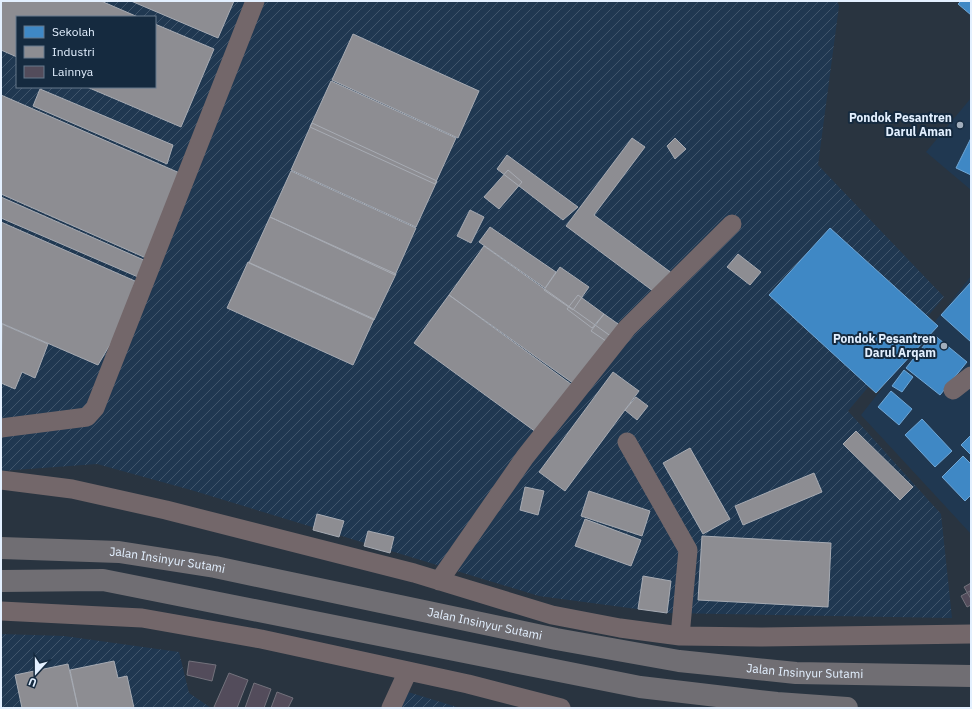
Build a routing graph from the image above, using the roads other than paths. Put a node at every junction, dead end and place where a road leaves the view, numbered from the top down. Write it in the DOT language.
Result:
graph roads {
  1 [pos="255,1"];
  2 [pos="732,224"];
  3 [pos="971,376"];
  4 [pos="954,390"];
  5 [pos="1,428"];
  6 [pos="627,442"];
  7 [pos="1,480"];
  8 [pos="1,548"];
  9 [pos="1,581"];
  10 [pos="439,581"];
  11 [pos="1,611"];
  12 [pos="971,634"];
  13 [pos="680,636"];
  14 [pos="408,671"];
  15 [pos="971,676"];
  16 [pos="550,707"];
  17 [pos="391,708"];
  18 [pos="847,708"];
  1 -- 5 [label="street"];
  2 -- 10 [label="street"];
  3 -- 4 [label="street"];
  6 -- 13 [label="street"];
  7 -- 10 [label="street"];
  8 -- 15 [label="highway, Jalan Insinyur Sutami"];
  9 -- 18 [label="highway"];
  10 -- 13 [label="street"];
  11 -- 14 [label="street"];
  12 -- 13 [label="street"];
  14 -- 16 [label="street"];
  14 -- 17 [label="street"];
}
